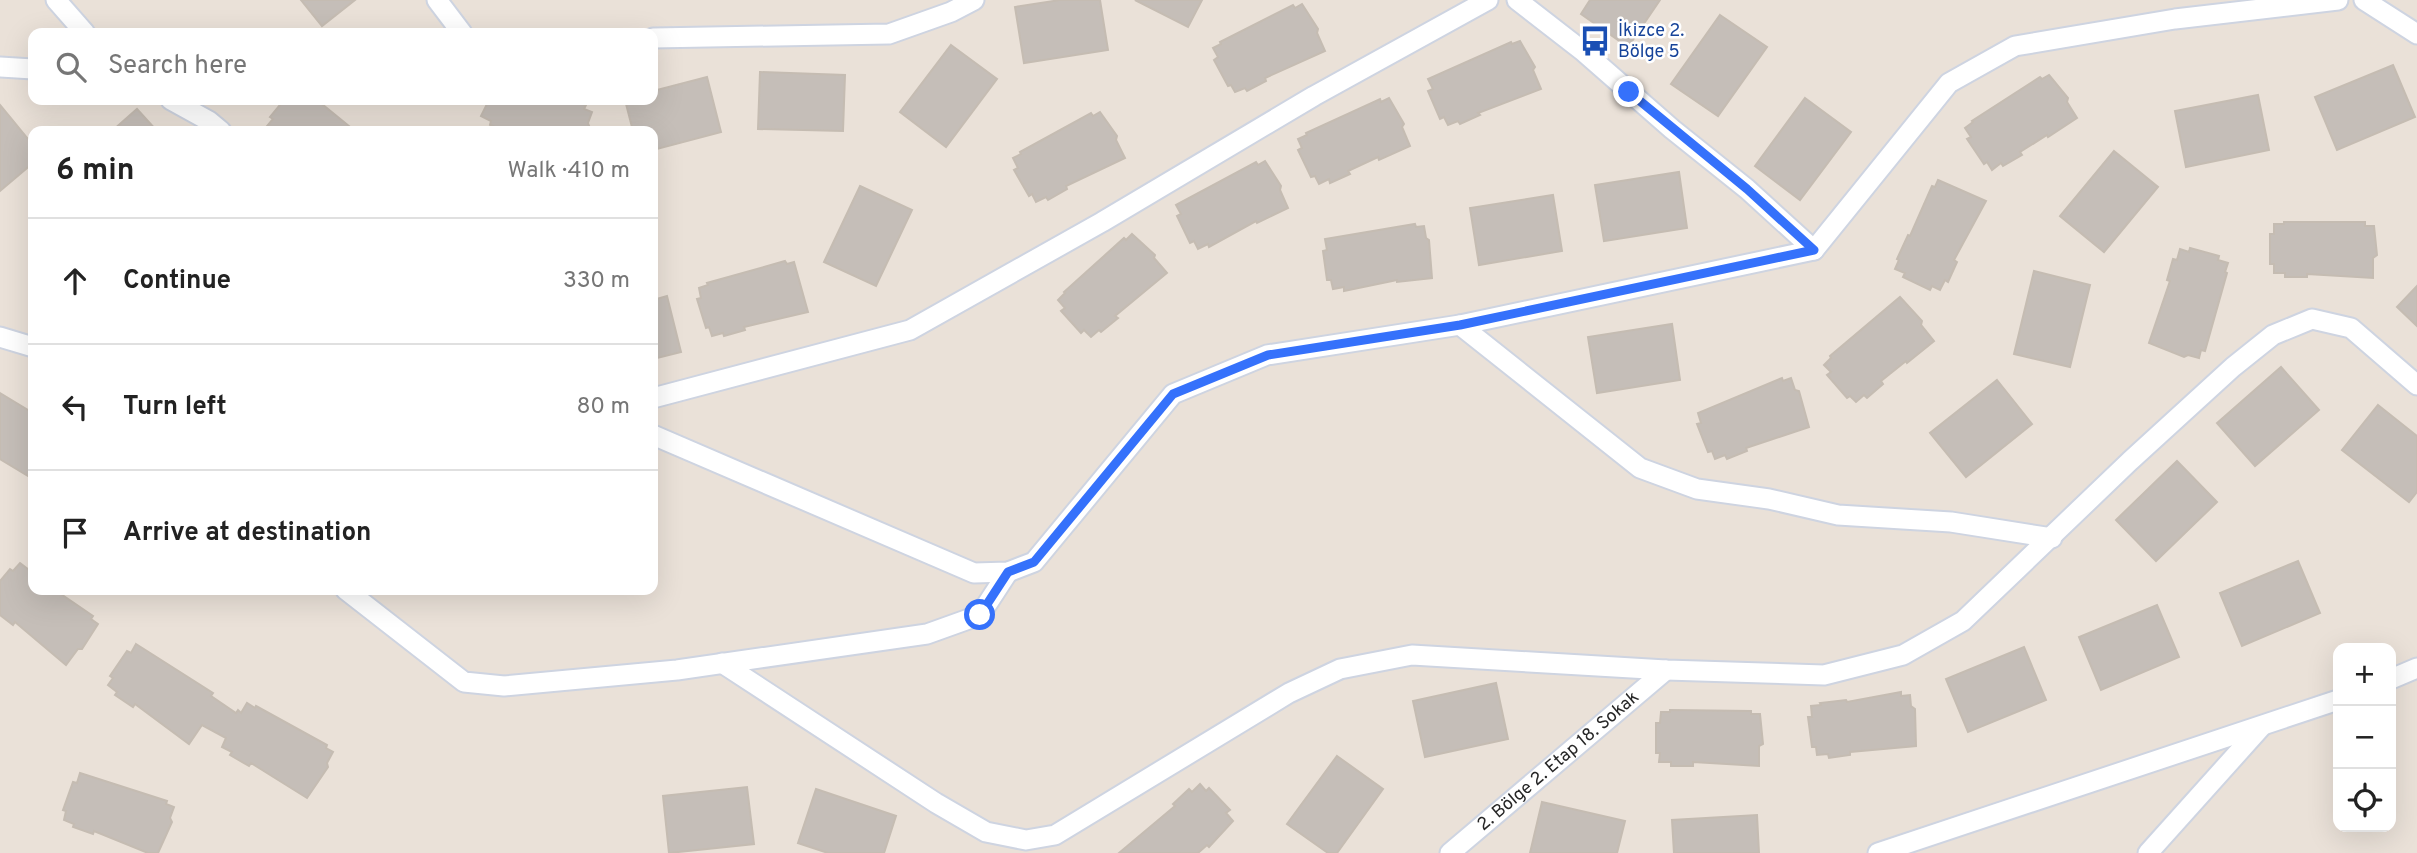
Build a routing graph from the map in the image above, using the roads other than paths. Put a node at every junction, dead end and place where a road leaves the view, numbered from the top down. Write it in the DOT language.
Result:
graph roads {
  1 [pos="56,0"];
  2 [pos="437,0"];
  3 [pos="974,0"];
  4 [pos="1488,0"];
  5 [pos="1517,0"];
  6 [pos="2338,0"];
  7 [pos="2364,0"];
  8 [pos="81,28"];
  9 [pos="458,28"];
  10 [pos="2417,34"];
  11 [pos="658,38"];
  12 [pos="0,67"];
  13 [pos="28,69"];
  14 [pos="180,105"];
  15 [pos="215,126"];
  16 [pos="1814,250"];
  17 [pos="1460,325"];
  18 [pos="0,337"];
  19 [pos="28,345"];
  20 [pos="2417,385"];
  21 [pos="658,397"];
  22 [pos="658,437"];
  23 [pos="2052,538"];
  24 [pos="1008,572"];
  25 [pos="352,595"];
  26 [pos="722,663"];
  27 [pos="2417,668"];
  28 [pos="1666,670"];
  29 [pos="2396,677"];
  30 [pos="2333,702"];
  31 [pos="2264,724"];
  32 [pos="1450,853"];
  33 [pos="1878,853"];
  34 [pos="2148,853"];
  1 -- 8 [label="street"];
  2 -- 9 [label="street"];
  3 -- 11 [label="street"];
  4 -- 21 [label="street"];
  5 -- 16 [label="street"];
  6 -- 16 [label="street"];
  7 -- 10 [label="street"];
  12 -- 13 [label="street"];
  14 -- 15 [label="street"];
  16 -- 17 [label="street"];
  17 -- 23 [label="street"];
  17 -- 24 [label="street"];
  18 -- 19 [label="street"];
  20 -- 23 [label="street"];
  22 -- 24 [label="street"];
  23 -- 28 [label="street"];
  24 -- 26 [label="street"];
  25 -- 26 [label="street"];
  26 -- 28 [label="street"];
  27 -- 29 [label="street"];
  28 -- 32 [label="street, 2. Bölge 2. Etap 18. Sokak"];
  30 -- 31 [label="street"];
  31 -- 33 [label="street"];
  31 -- 34 [label="street"];
}
